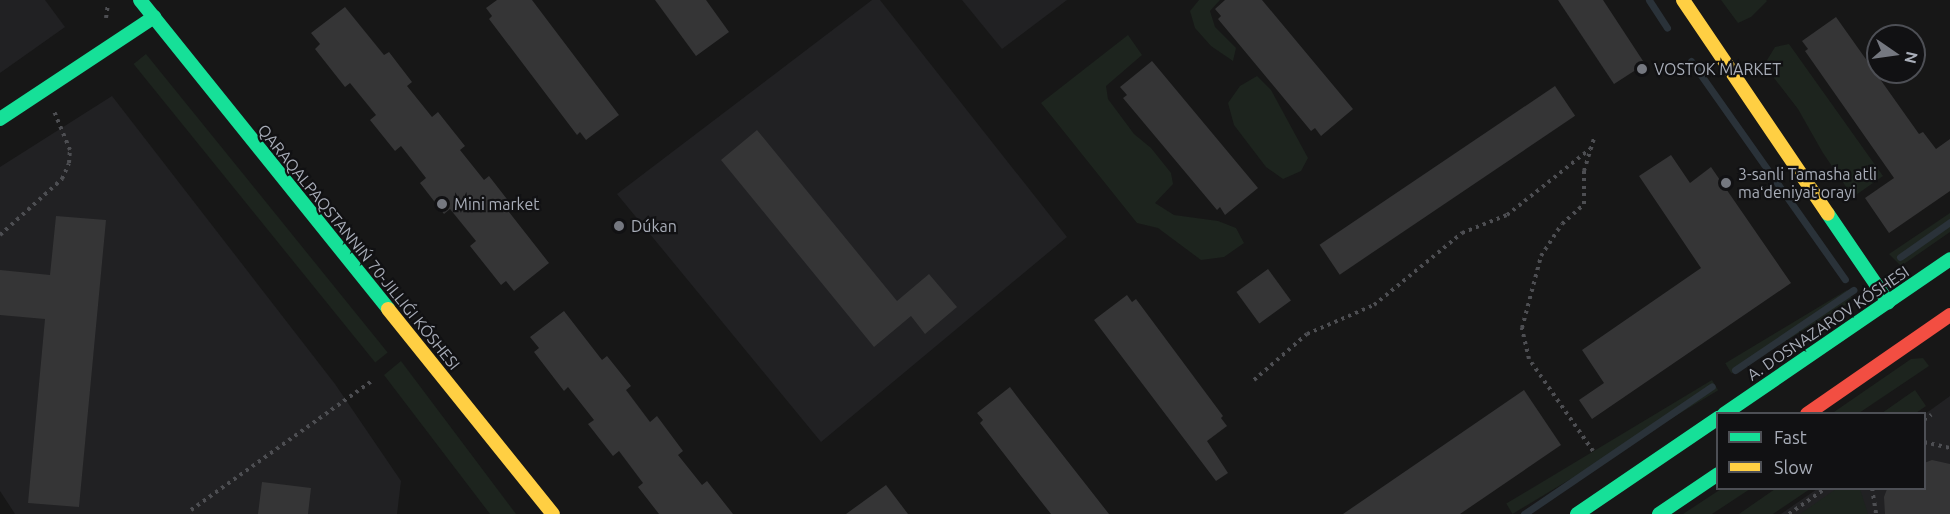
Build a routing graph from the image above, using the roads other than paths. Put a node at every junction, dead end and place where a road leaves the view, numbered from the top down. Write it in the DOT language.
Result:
graph roads {
  1 [pos="140,0"];
  2 [pos="1683,0"];
  3 [pos="154,17"];
  4 [pos="0,118"];
  5 [pos="1950,259"];
  6 [pos="1888,302"];
  7 [pos="1950,315"];
  8 [pos="1727,412"];
  9 [pos="1810,412"];
  10 [pos="1716,419"];
  11 [pos="1716,475"];
  12 [pos="553,514"];
  13 [pos="1577,514"];
  14 [pos="1659,514"];
  1 -- 3 [label="street"];
  2 -- 6 [label="street"];
  3 -- 4 [label="street"];
  3 -- 12 [label="street"];
  5 -- 6 [label="street, A. DOSNAZAROV KÓSHESI"];
  6 -- 8 [label="street, A. DOSNAZAROV KÓSHESI"];
  7 -- 9 [label="street"];
  10 -- 13 [label="street"];
  11 -- 14 [label="street"];
}
